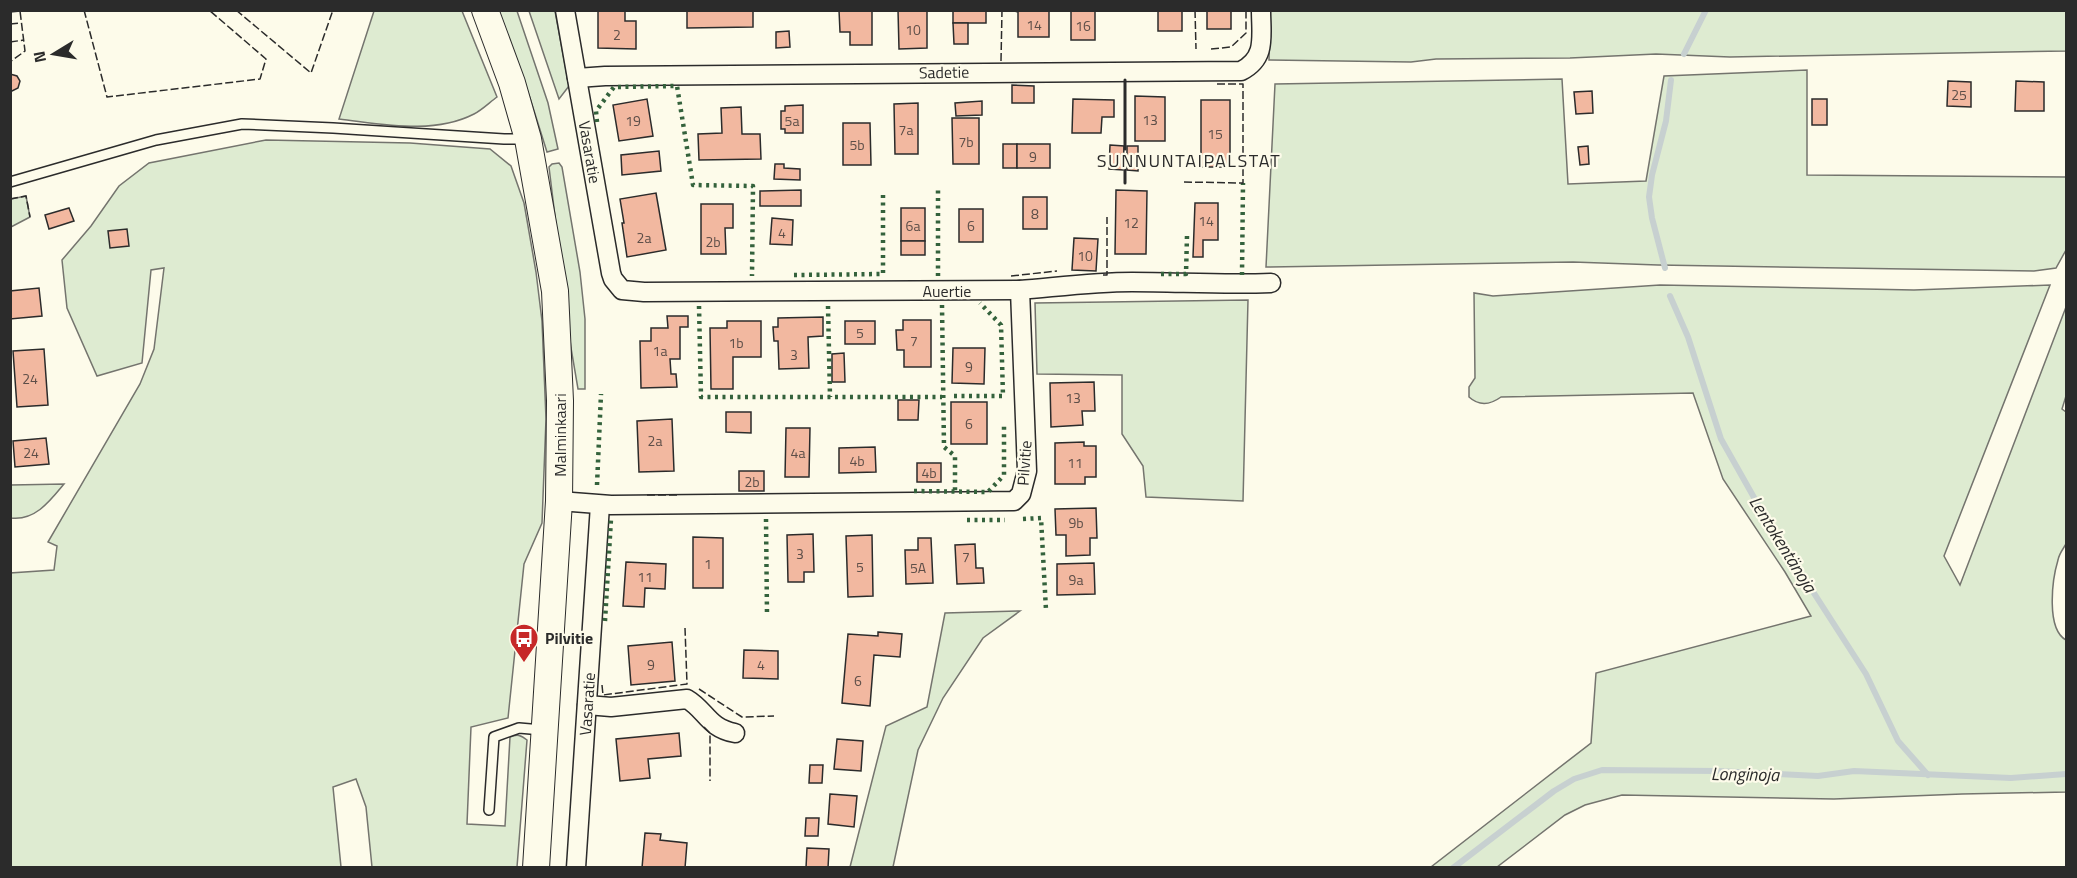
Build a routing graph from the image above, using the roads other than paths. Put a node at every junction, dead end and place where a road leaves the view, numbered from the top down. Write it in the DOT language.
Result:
graph roads {
  1 [pos="485,10"];
  2 [pos="565,10"];
  3 [pos="1261,10"];
  4 [pos="577,78"];
  5 [pos="528,139"];
  6 [pos="10,182"];
  7 [pos="1271,283"];
  8 [pos="621,290"];
  9 [pos="1020,290"];
  10 [pos="559,501"];
  11 [pos="600,505"];
  12 [pos="587,705"];
  13 [pos="544,730"];
  14 [pos="735,733"];
  15 [pos="489,810"];
  16 [pos="536,867"];
  17 [pos="576,867"];
  1 -- 5 [label="main road, Malminkaari"];
  2 -- 4 [label="street, Vasaratie"];
  3 -- 4 [label="street, Sadetie"];
  4 -- 8 [label="street, Vasaratie"];
  5 -- 6 [label="lane"];
  5 -- 10 [label="main road, Malminkaari"];
  7 -- 9 [label="street, Auertie"];
  8 -- 9 [label="street, Auertie"];
  9 -- 11 [label="street, Pilvitie"];
  10 -- 11 [label="street, Pilvitie"];
  10 -- 13 [label="main road, Malminkaari"];
  11 -- 12 [label="street, Vasaratie"];
  12 -- 14 [label="street"];
  12 -- 17 [label="street, Vasaratie"];
  13 -- 15 [label="lane"];
  13 -- 16 [label="main road, Malminkaari"];
}
